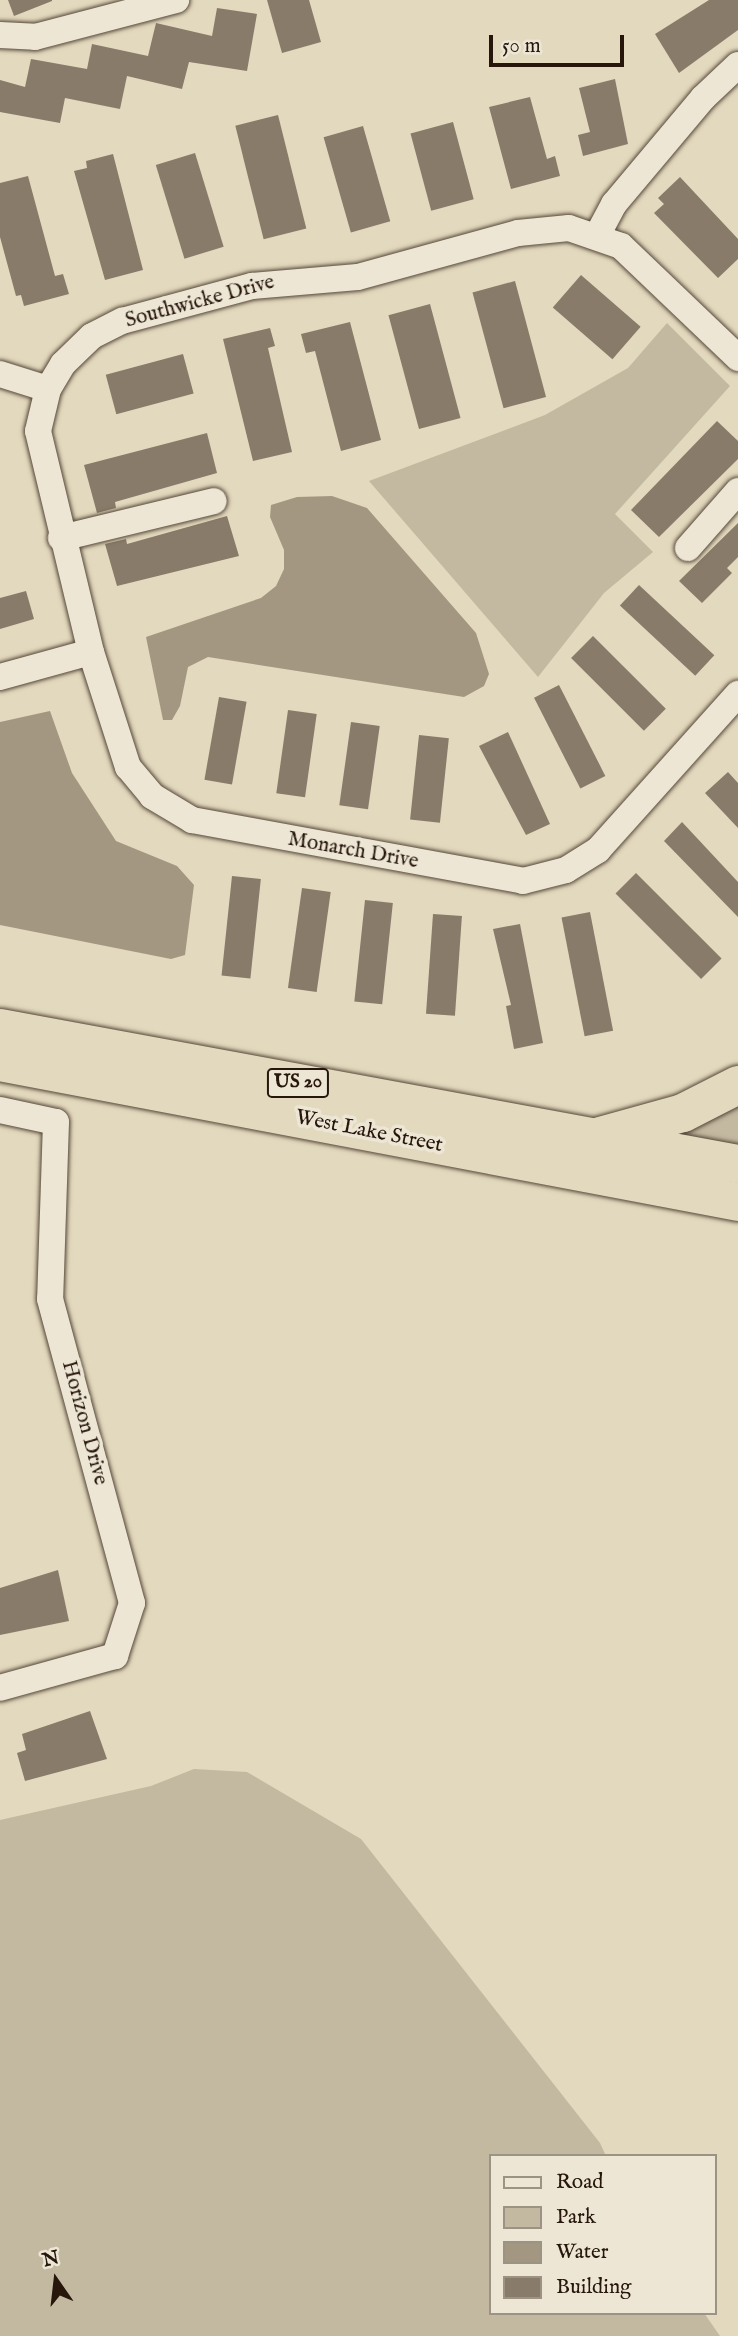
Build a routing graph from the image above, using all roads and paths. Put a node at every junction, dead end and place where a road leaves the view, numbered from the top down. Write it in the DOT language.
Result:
graph roads {
  1 [pos="176,0"];
  2 [pos="0,35"];
  3 [pos="738,65"];
  4 [pos="598,234"];
  5 [pos="734,347"];
  6 [pos="0,374"];
  7 [pos="48,389"];
  8 [pos="738,491"];
  9 [pos="214,501"];
  10 [pos="61,538"];
  11 [pos="688,548"];
  12 [pos="91,652"];
  13 [pos="0,677"];
  14 [pos="738,694"];
  15 [pos="0,1028"];
  16 [pos="0,1062"];
  17 [pos="738,1085"];
  18 [pos="0,1110"];
  19 [pos="595,1138"];
  20 [pos="738,1164"];
  21 [pos="697,1195"];
  22 [pos="738,1202"];
  23 [pos="738,1213"];
  24 [pos="0,1688"];
  1 -- 2 [label="street"];
  3 -- 4 [label="street"];
  4 -- 5 [label="street, Southwicke Drive"];
  4 -- 7 [label="street, Southwicke Drive"];
  6 -- 7 [label="street"];
  7 -- 10 [label="street, Southwicke Drive"];
  8 -- 11 [label="street"];
  9 -- 10 [label="street"];
  10 -- 12 [label="street, Southwicke Drive"];
  12 -- 13 [label="street"];
  12 -- 14 [label="street, Monarch Drive"];
  15 -- 19 [label="highway, West Lake Street / US 20"];
  16 -- 21 [label="highway, West Lake Street / US 20"];
  17 -- 19 [label="highway"];
  18 -- 24 [label="street, Horizon Drive"];
  19 -- 20 [label="highway, West Lake Street / US 20"];
  21 -- 22 [label="highway, West Lake Street / US 20"];
  21 -- 23 [label="highway"];
}
